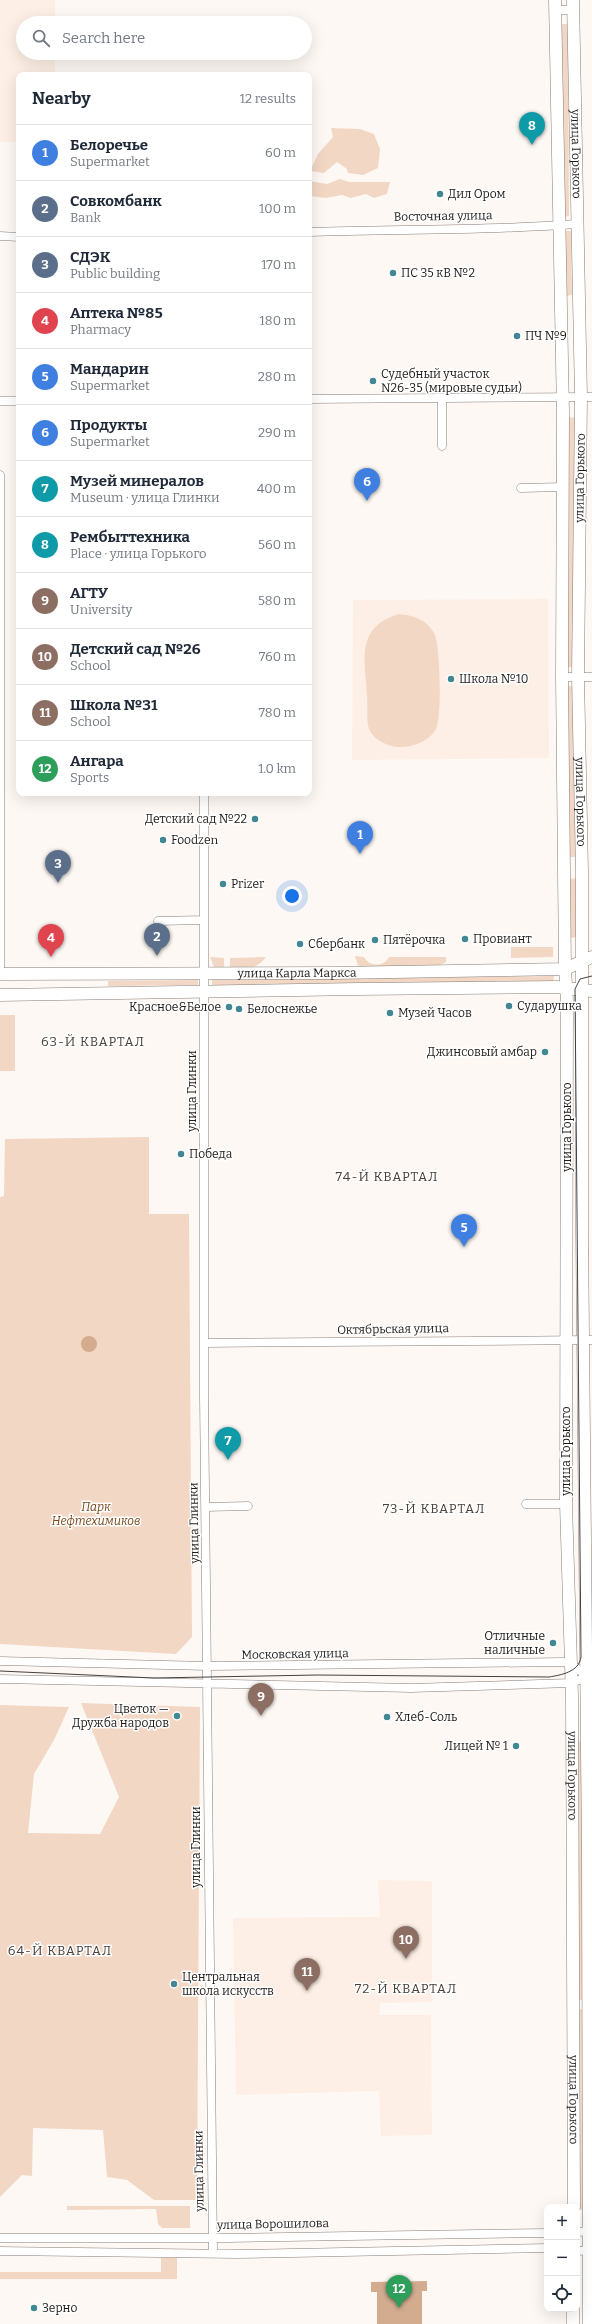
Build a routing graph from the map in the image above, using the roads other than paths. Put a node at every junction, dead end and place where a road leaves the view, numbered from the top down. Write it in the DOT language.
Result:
graph roads {
  1 [pos="555,5"];
  2 [pos="573,5"];
  3 [pos="576,224"];
  4 [pos="558,225"];
  5 [pos="312,232"];
  6 [pos="0,236"];
  7 [pos="16,237"];
  8 [pos="586,397"];
  9 [pos="442,398"];
  10 [pos="563,398"];
  11 [pos="312,399"];
  12 [pos="0,401"];
  13 [pos="16,401"];
  14 [pos="442,446"];
  15 [pos="0,475"];
  16 [pos="563,487"];
  17 [pos="520,488"];
  18 [pos="0,667"];
  19 [pos="562,677"];
  20 [pos="578,677"];
  21 [pos="592,677"];
  22 [pos="204,796"];
  23 [pos="565,871"];
  24 [pos="582,871"];
  25 [pos="203,920"];
  26 [pos="158,921"];
  27 [pos="586,959"];
  28 [pos="0,967"];
  29 [pos="565,969"];
  30 [pos="204,973"];
  31 [pos="0,974"];
  32 [pos="566,988"];
  33 [pos="587,990"];
  34 [pos="205,992"];
  35 [pos="0,995"];
  36 [pos="567,1340"];
  37 [pos="587,1340"];
  38 [pos="204,1343"];
  39 [pos="526,1504"];
  40 [pos="566,1504"];
  41 [pos="206,1506"];
  42 [pos="248,1506"];
  43 [pos="0,1661"];
  44 [pos="571,1664"];
  45 [pos="208,1666"];
  46 [pos="589,1676"];
  47 [pos="0,1679"];
  48 [pos="571,1683"];
  49 [pos="207,1685"];
  50 [pos="574,2204"];
  51 [pos="586,2232"];
  52 [pos="544,2233"];
  53 [pos="212,2237"];
  54 [pos="0,2238"];
  55 [pos="544,2248"];
  56 [pos="586,2250"];
  57 [pos="0,2251"];
  58 [pos="213,2253"];
  59 [pos="573,2312"];
  60 [pos="573,2324"];
  61 [pos="589,2324"];
  1 -- 2 [label="street"];
  1 -- 4 [label="street, улица Горького"];
  2 -- 3 [label="street, улица Горького"];
  3 -- 4 [label="street, Восточная улица"];
  3 -- 8 [label="street, улица Горького"];
  4 -- 5 [label="street, Восточная улица"];
  4 -- 10 [label="street, улица Горького"];
  6 -- 7 [label="street"];
  8 -- 10 [label="street"];
  8 -- 20 [label="street, улица Горького"];
  9 -- 10 [label="street"];
  9 -- 11 [label="street"];
  9 -- 14 [label="street"];
  10 -- 16 [label="street, улица Горького"];
  12 -- 13 [label="street"];
  15 -- 18 [label="street"];
  16 -- 17 [label="street"];
  16 -- 19 [label="street, улица Горького"];
  18 -- 28 [label="street"];
  19 -- 20 [label="street"];
  19 -- 23 [label="street, улица Горького"];
  20 -- 21 [label="street"];
  20 -- 24 [label="street, улица Горького"];
  22 -- 25 [label="street, улица Глинки"];
  23 -- 24 [label="street"];
  23 -- 29 [label="street, улица Горького"];
  24 -- 27 [label="street, улица Горького"];
  25 -- 26 [label="street"];
  25 -- 30 [label="street, улица Глинки"];
  27 -- 29 [label="street, улица Карла Маркса"];
  27 -- 33 [label="street, улица Горького"];
  29 -- 30 [label="street, улица Карла Маркса"];
  29 -- 32 [label="street, улица Горького"];
  30 -- 31 [label="street, улица Карла Маркса"];
  30 -- 34 [label="street, улица Глинки"];
  32 -- 33 [label="street, улица Карла Маркса"];
  32 -- 34 [label="street, улица Карла Маркса"];
  32 -- 36 [label="street, улица Горького"];
  33 -- 37 [label="street, улица Горького"];
  34 -- 35 [label="street, улица Карла Маркса"];
  34 -- 38 [label="street, улица Глинки"];
  36 -- 37 [label="street, Октябрьская улица"];
  36 -- 38 [label="street, Октябрьская улица"];
  36 -- 40 [label="street, улица Горького"];
  37 -- 46 [label="street, улица Горького"];
  38 -- 41 [label="street, улица Глинки"];
  39 -- 40 [label="street"];
  40 -- 44 [label="street, улица Горького"];
  41 -- 42 [label="street"];
  41 -- 45 [label="street, улица Глинки"];
  43 -- 45 [label="street, Московская улица"];
  44 -- 45 [label="street, Московская улица"];
  44 -- 46 [label="street"];
  44 -- 48 [label="street, улица Горького"];
  45 -- 49 [label="street, улица Глинки"];
  46 -- 48 [label="street"];
  46 -- 51 [label="street, улица Горького"];
  47 -- 49 [label="street"];
  48 -- 49 [label="street"];
  48 -- 50 [label="street, улица Горького"];
  49 -- 53 [label="street, улица Глинки"];
  51 -- 56 [label="street, улица Горького"];
  52 -- 53 [label="street, улица Ворошилова"];
  53 -- 54 [label="street, улица Ворошилова"];
  53 -- 58 [label="street, улица Глинки"];
  55 -- 58 [label="street"];
  56 -- 61 [label="street, улица Горького"];
  57 -- 58 [label="street"];
  59 -- 60 [label="street"];
}
